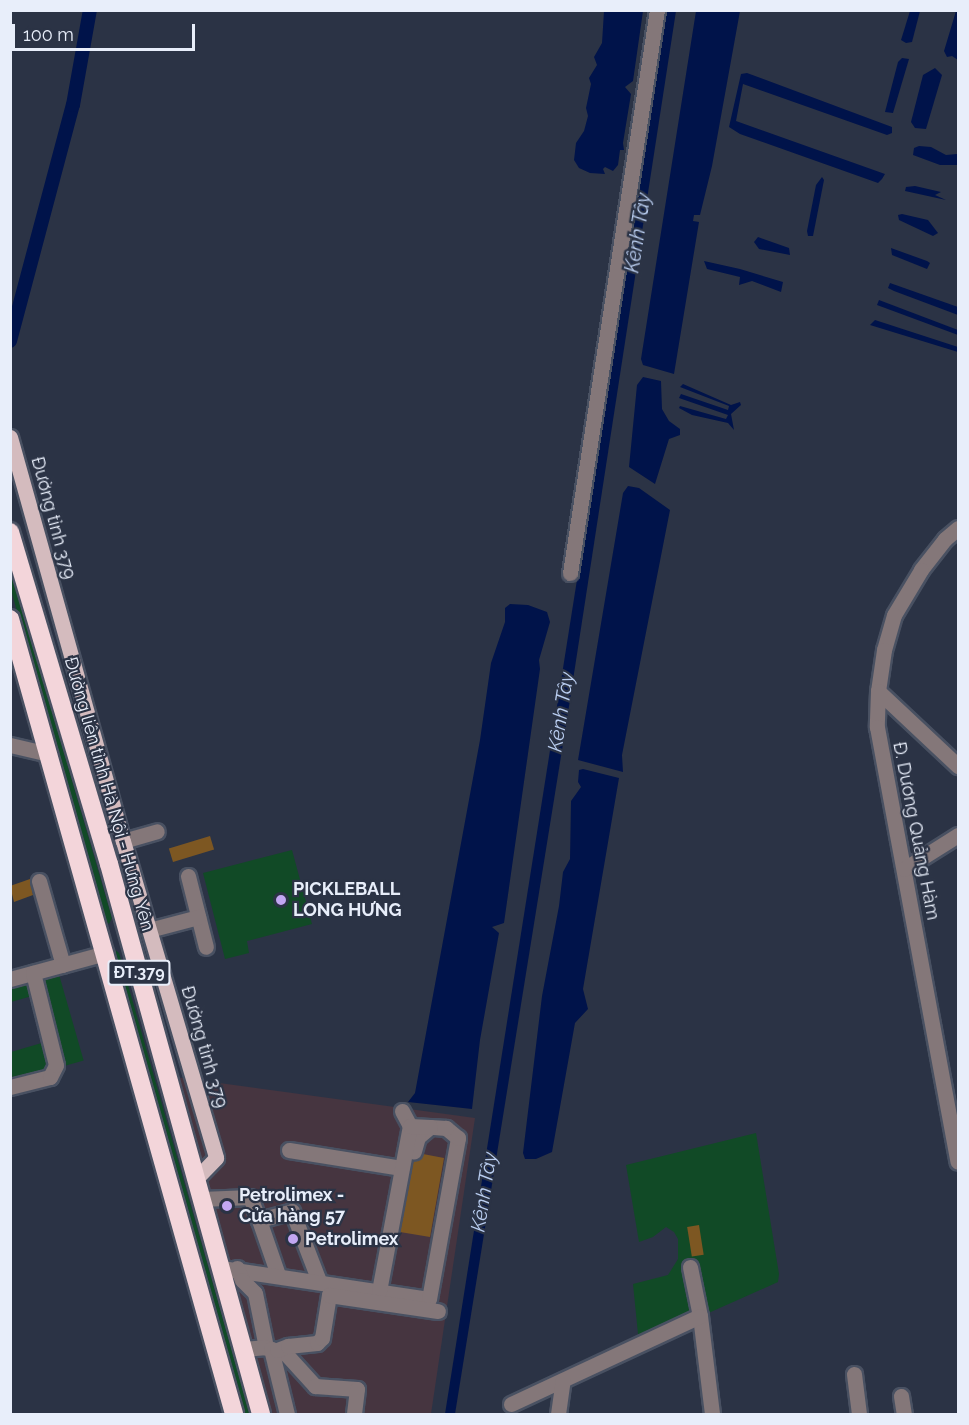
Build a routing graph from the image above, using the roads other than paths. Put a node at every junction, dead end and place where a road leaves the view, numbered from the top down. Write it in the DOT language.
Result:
graph roads {
  1 [pos="657,10"];
  2 [pos="11,438"];
  3 [pos="958,528"];
  4 [pos="10,532"];
  5 [pos="570,573"];
  6 [pos="58,608"];
  7 [pos="35,615"];
  8 [pos="10,619"];
  9 [pos="878,691"];
  10 [pos="10,745"];
  11 [pos="49,754"];
  12 [pos="958,766"];
  13 [pos="157,831"];
  14 [pos="123,841"];
  15 [pos="957,841"];
  16 [pos="104,847"];
  17 [pos="904,869"];
  18 [pos="188,876"];
  19 [pos="39,881"];
  20 [pos="198,917"];
  21 [pos="149,930"];
  22 [pos="128,932"];
  23 [pos="103,944"];
  24 [pos="206,947"];
  25 [pos="63,965"];
  26 [pos="33,973"];
  27 [pos="10,979"];
  28 [pos="10,1087"];
  29 [pos="402,1111"];
  30 [pos="410,1126"];
  31 [pos="430,1127"];
  32 [pos="289,1150"];
  33 [pos="414,1151"];
  34 [pos="958,1162"];
  35 [pos="402,1168"];
  36 [pos="196,1179"];
  37 [pos="201,1199"];
  38 [pos="259,1220"];
  39 [pos="690,1267"];
  40 [pos="229,1268"];
  41 [pos="278,1275"];
  42 [pos="319,1281"];
  43 [pos="379,1291"];
  44 [pos="438,1311"];
  45 [pos="700,1316"];
  46 [pos="271,1348"];
  47 [pos="243,1349"];
  48 [pos="854,1374"];
  49 [pos="563,1380"];
  50 [pos="901,1396"];
  51 [pos="511,1404"];
  52 [pos="234,1414"];
  53 [pos="261,1414"];
  54 [pos="286,1414"];
  55 [pos="354,1414"];
  56 [pos="558,1414"];
  57 [pos="712,1414"];
  58 [pos="859,1414"];
  59 [pos="904,1414"];
  1 -- 5 [label="street"];
  2 -- 6 [label="main road, Đường tỉnh 379"];
  3 -- 9 [label="street, Đ. Dương Quảng Hàm"];
  4 -- 7 [label="highway, Đường liên tỉnh Hà Nội - Hưng Yên / ĐT.379"];
  6 -- 7 [label="main road, Đường tỉnh 379"];
  6 -- 14 [label="main road, Đường tỉnh 379"];
  7 -- 16 [label="highway, Đường liên tỉnh Hà Nội - Hưng Yên / ĐT.379"];
  8 -- 11 [label="highway, ĐT.379"];
  9 -- 12 [label="street"];
  9 -- 17 [label="street, Đ. Dương Quảng Hàm"];
  10 -- 11 [label="street"];
  11 -- 23 [label="highway, ĐT.379"];
  13 -- 14 [label="street"];
  14 -- 16 [label="main road"];
  14 -- 21 [label="main road, Đường tỉnh 379"];
  15 -- 17 [label="street"];
  16 -- 22 [label="highway, Đường liên tỉnh Hà Nội - Hưng Yên / ĐT.379"];
  17 -- 34 [label="street, Đ. Dương Quảng Hàm"];
  18 -- 20 [label="street"];
  19 -- 25 [label="street"];
  20 -- 21 [label="street"];
  20 -- 24 [label="street"];
  21 -- 22 [label="main road"];
  21 -- 36 [label="main road, Đường tỉnh 379"];
  22 -- 23 [label="highway"];
  22 -- 36 [label="highway, Đường liên tỉnh Hà Nội - Hưng Yên / ĐT.379"];
  23 -- 25 [label="street"];
  23 -- 52 [label="highway, ĐT.379"];
  25 -- 26 [label="street"];
  26 -- 27 [label="street"];
  26 -- 28 [label="street"];
  29 -- 30 [label="street"];
  30 -- 31 [label="street"];
  30 -- 35 [label="street"];
  31 -- 33 [label="street"];
  31 -- 43 [label="street"];
  32 -- 35 [label="street"];
  35 -- 43 [label="street"];
  36 -- 37 [label="highway, Đường liên tỉnh Hà Nội - Hưng Yên / ĐT.379"];
  37 -- 38 [label="street"];
  37 -- 40 [label="highway, Đường liên tỉnh Hà Nội - Hưng Yên / ĐT.379"];
  38 -- 41 [label="street"];
  38 -- 42 [label="street"];
  39 -- 45 [label="street"];
  40 -- 41 [label="street"];
  40 -- 46 [label="street"];
  40 -- 47 [label="highway, Đường liên tỉnh Hà Nội - Hưng Yên / ĐT.379"];
  41 -- 42 [label="street"];
  42 -- 43 [label="street"];
  44 -- 46 [label="street"];
  45 -- 49 [label="street"];
  45 -- 57 [label="street"];
  46 -- 47 [label="street"];
  46 -- 54 [label="street"];
  46 -- 55 [label="street"];
  47 -- 53 [label="highway, Đường liên tỉnh Hà Nội - Hưng Yên / ĐT.379"];
  48 -- 58 [label="street"];
  49 -- 51 [label="street"];
  49 -- 56 [label="street"];
  50 -- 59 [label="street"];
}
